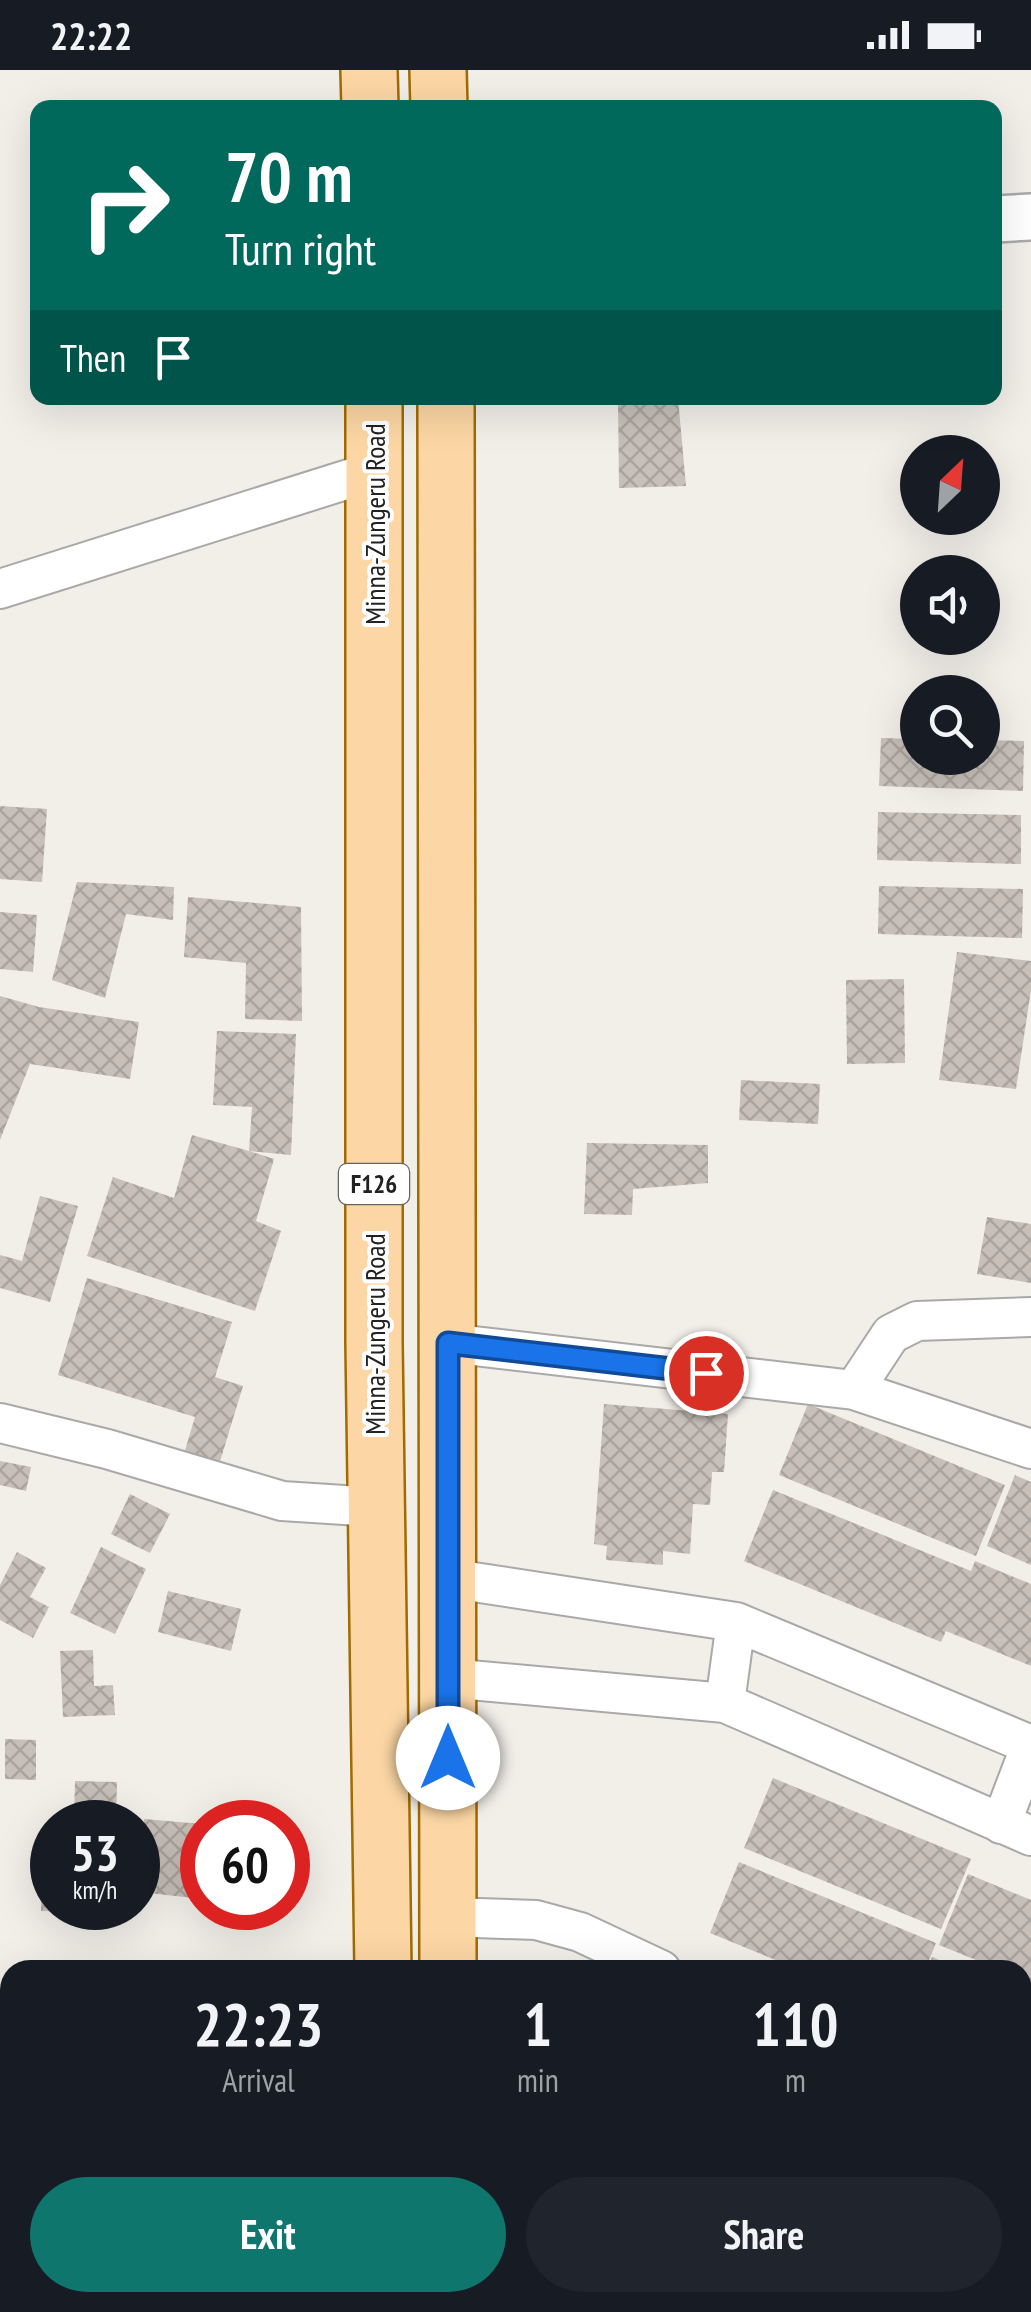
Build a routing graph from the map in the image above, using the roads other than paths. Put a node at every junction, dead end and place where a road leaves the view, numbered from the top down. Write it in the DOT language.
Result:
graph roads {
  1 [pos="369,70"];
  2 [pos="438,70"];
  3 [pos="370,100"];
  4 [pos="439,100"];
  5 [pos="1031,217"];
  6 [pos="1002,219"];
  7 [pos="374,405"];
  8 [pos="446,405"];
  9 [pos="374,471"];
  10 [pos="0,589"];
  11 [pos="1031,1317"];
  12 [pos="448,1343"];
  13 [pos="854,1390"];
  14 [pos="0,1423"];
  15 [pos="1031,1450"];
  16 [pos="375,1507"];
  17 [pos="447,1578"];
  18 [pos="736,1622"];
  19 [pos="448,1678"];
  20 [pos="725,1703"];
  21 [pos="1031,1745"];
  22 [pos="1016,1830"];
  23 [pos="448,1944"];
  24 [pos="383,1960"];
  25 [pos="640,1960"];
  1 -- 3 [label="main road"];
  2 -- 4 [label="main road"];
  5 -- 6 [label="street"];
  7 -- 9 [label="main road, Minna-Zungeru Road / F126"];
  8 -- 12 [label="main road, F126"];
  9 -- 10 [label="street"];
  9 -- 16 [label="main road, Minna-Zungeru Road / F126"];
  11 -- 13 [label="street"];
  12 -- 13 [label="street"];
  12 -- 17 [label="main road, F126"];
  13 -- 15 [label="street"];
  14 -- 16 [label="street"];
  16 -- 24 [label="main road, Minna-Zungeru Road / F126"];
  17 -- 18 [label="street"];
  17 -- 19 [label="main road, F126"];
  18 -- 20 [label="street"];
  18 -- 21 [label="street"];
  19 -- 20 [label="street"];
  19 -- 23 [label="main road, F126"];
  20 -- 22 [label="street"];
  21 -- 22 [label="street"];
  23 -- 25 [label="street"];
}
